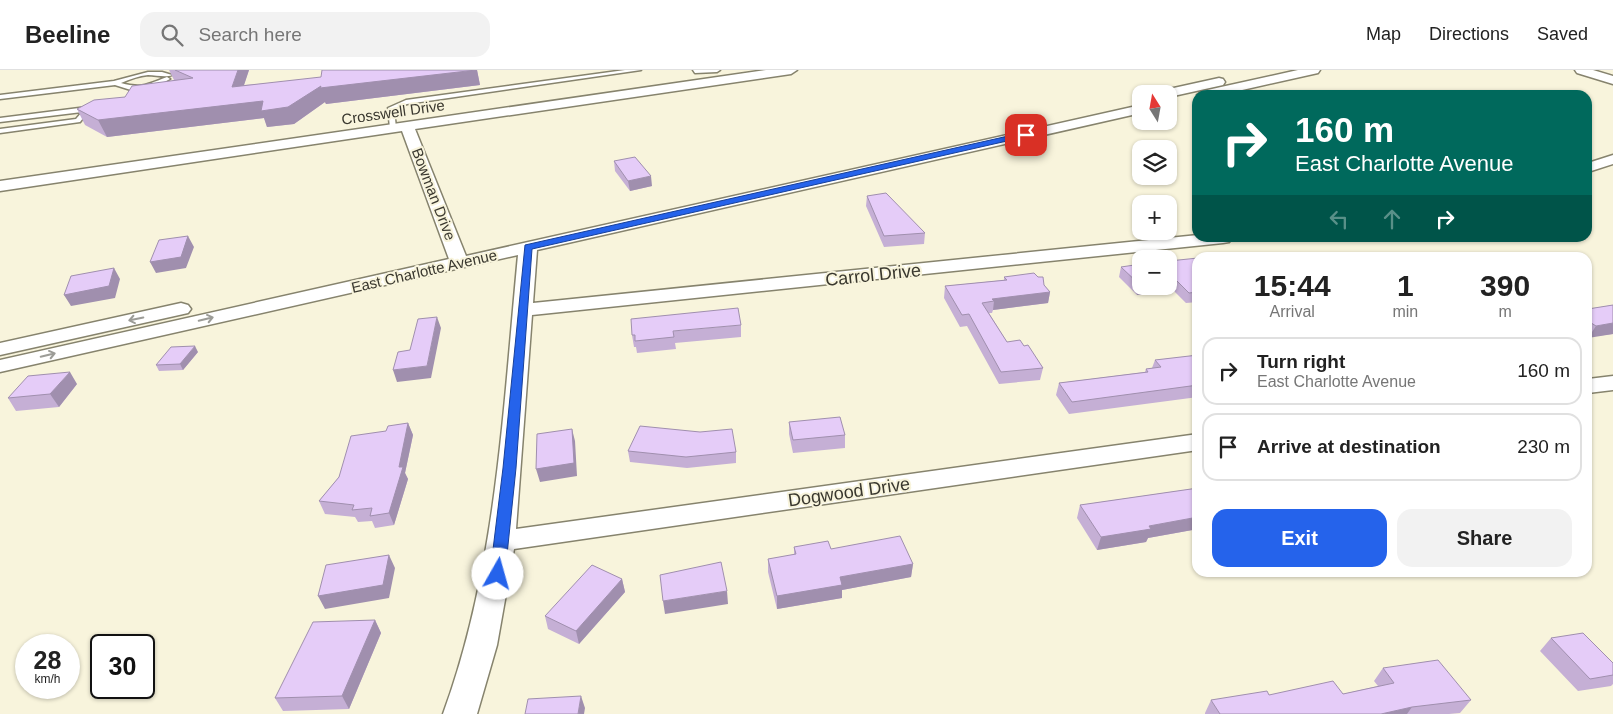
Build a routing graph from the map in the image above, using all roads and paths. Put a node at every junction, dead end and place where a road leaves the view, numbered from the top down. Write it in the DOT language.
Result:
graph roads {
  1 [pos="638,70"];
  2 [pos="717,70"];
  3 [pos="791,70"];
  4 [pos="1273,70"];
  5 [pos="1314,70"];
  6 [pos="1581,70"];
  7 [pos="694,71"];
  8 [pos="1199,73"];
  9 [pos="1613,80"];
  10 [pos="1222,81"];
  11 [pos="708,82"];
  12 [pos="115,84"];
  13 [pos="1225,90"];
  14 [pos="1178,91"];
  15 [pos="0,97"];
  16 [pos="1192,97"];
  17 [pos="1132,101"];
  18 [pos="1178,101"];
  19 [pos="1132,111"];
  20 [pos="0,120"];
  21 [pos="400,127"];
  22 [pos="0,131"];
  23 [pos="1613,159"];
  24 [pos="1592,167"];
  25 [pos="0,186"];
  26 [pos="1192,241"];
  27 [pos="528,247"];
  28 [pos="457,256"];
  29 [pos="523,310"];
  30 [pos="0,349"];
  31 [pos="0,366"];
  32 [pos="1613,383"];
  33 [pos="1592,386"];
  34 [pos="1192,443"];
  35 [pos="501,542"];
  36 [pos="460,714"];
  1 -- 21 [label="lane"];
  2 -- 7 [label="lane"];
  3 -- 11 [label="street, Crosswell Drive"];
  4 -- 10 [label="street"];
  5 -- 13 [label="street"];
  6 -- 9 [label="street"];
  7 -- 11 [label="lane"];
  8 -- 10 [label="street"];
  10 -- 14 [label="street"];
  11 -- 21 [label="street, Crosswell Drive"];
  12 -- 12 [label="lane"];
  12 -- 15 [label="lane"];
  16 -- 18 [label="street"];
  17 -- 28 [label="street, East Charlotte Avenue"];
  19 -- 27 [label="street, East Charlotte Avenue"];
  20 -- 22 [label="lane"];
  21 -- 25 [label="street, Crosswell Drive"];
  21 -- 28 [label="street, Bowman Drive"];
  23 -- 24 [label="street"];
  26 -- 29 [label="street, Carrol Drive"];
  27 -- 28 [label="street, East Charlotte Avenue"];
  27 -- 29 [label="street"];
  28 -- 30 [label="street, East Charlotte Avenue, one-way"];
  31 -- 28 [label="street, East Charlotte Avenue, one-way"];
  29 -- 35 [label="street"];
  32 -- 33 [label="street"];
  34 -- 35 [label="street, Dogwood Drive"];
  35 -- 36 [label="street"];
}
